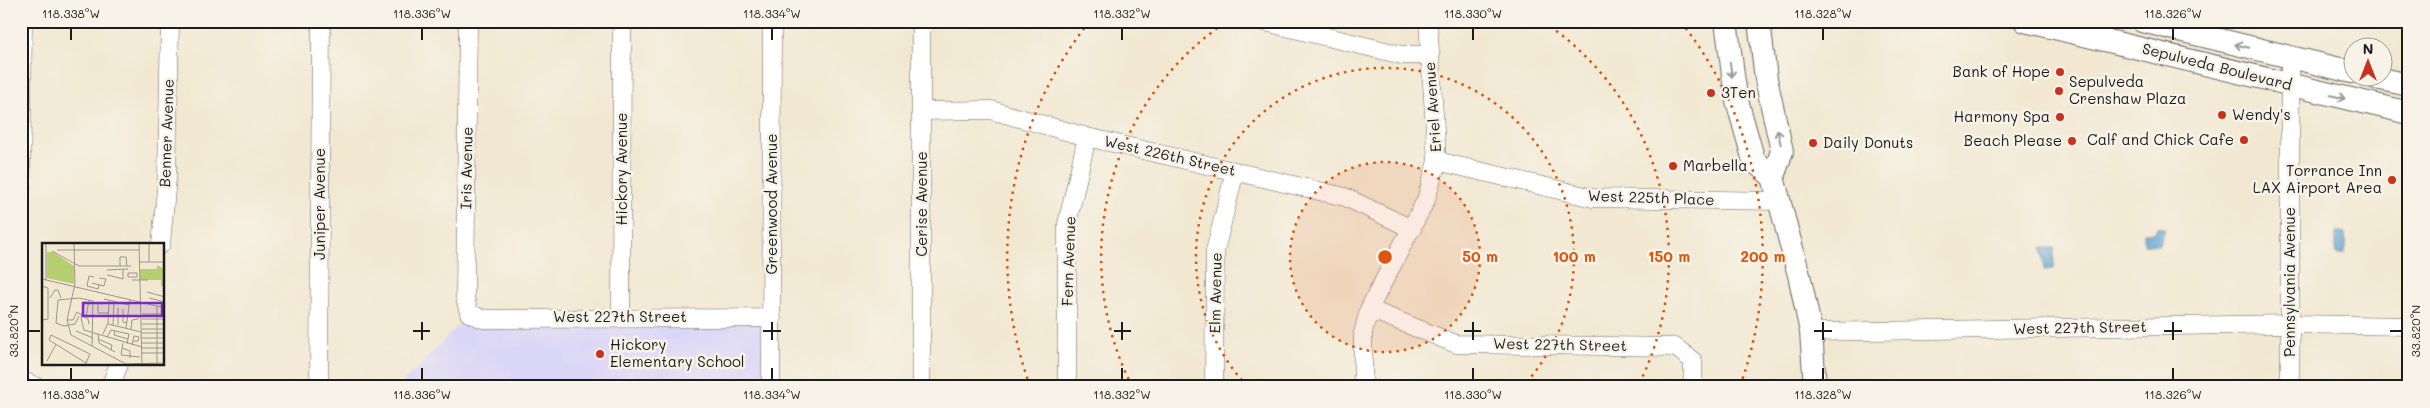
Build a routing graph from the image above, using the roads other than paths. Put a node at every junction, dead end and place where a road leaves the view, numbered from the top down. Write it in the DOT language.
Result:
graph roads {
  1 [pos="23,21"];
  2 [pos="170,21"];
  3 [pos="321,21"];
  4 [pos="468,21"];
  5 [pos="622,21"];
  6 [pos="772,21"];
  7 [pos="921,21"];
  8 [pos="1261,21"];
  9 [pos="1428,21"];
  10 [pos="1726,21"];
  11 [pos="1758,21"];
  12 [pos="2025,21"];
  13 [pos="2142,21"];
  14 [pos="1429,55"];
  15 [pos="2290,57"];
  16 [pos="2342,70"];
  17 [pos="2392,81"];
  18 [pos="2409,85"];
  19 [pos="2290,86"];
  20 [pos="922,111"];
  21 [pos="2409,113"];
  22 [pos="1087,137"];
  23 [pos="1437,161"];
  24 [pos="1235,171"];
  25 [pos="1773,177"];
  26 [pos="21,188"];
  27 [pos="1779,201"];
  28 [pos="1412,229"];
  29 [pos="161,243"];
  30 [pos="1369,309"];
  31 [pos="470,313"];
  32 [pos="621,317"];
  33 [pos="772,318"];
  34 [pos="2290,324"];
  35 [pos="2409,326"];
  36 [pos="1811,332"];
  37 [pos="118,366"];
  38 [pos="21,380"];
  39 [pos="37,387"];
  40 [pos="110,387"];
  41 [pos="319,387"];
  42 [pos="771,387"];
  43 [pos="921,387"];
  44 [pos="1067,387"];
  45 [pos="1214,387"];
  46 [pos="1363,387"];
  47 [pos="1693,387"];
  48 [pos="1815,387"];
  49 [pos="2290,387"];
  1 -- 26 [label="street"];
  2 -- 29 [label="street, Benner Avenue"];
  3 -- 41 [label="street, Juniper Avenue"];
  4 -- 31 [label="street, Iris Avenue"];
  5 -- 32 [label="street, Hickory Avenue"];
  6 -- 33 [label="street, Greenwood Avenue"];
  7 -- 20 [label="street, Cerise Avenue"];
  8 -- 14 [label="street"];
  9 -- 14 [label="street, Eriel Avenue"];
  10 -- 25 [label="main road, one-way"];
  25 -- 11 [label="main road, one-way"];
  12 -- 19 [label="main road, Sepulveda Boulevard"];
  15 -- 13 [label="main road, Sepulveda Boulevard, one-way"];
  14 -- 23 [label="street, Eriel Avenue"];
  15 -- 16 [label="main road, Sepulveda Boulevard"];
  15 -- 19 [label="street, Pennsylvania Avenue"];
  17 -- 18 [label="main road"];
  19 -- 21 [label="main road, Sepulveda Boulevard, one-way"];
  19 -- 34 [label="street, Pennsylvania Avenue"];
  20 -- 22 [label="street, West 226th Street"];
  20 -- 43 [label="street, Cerise Avenue"];
  22 -- 24 [label="street, West 226th Street"];
  22 -- 44 [label="street, Fern Avenue"];
  23 -- 27 [label="street, West 225th Place"];
  23 -- 28 [label="street, Eriel Avenue"];
  24 -- 28 [label="street, West 226th Street"];
  24 -- 45 [label="street, Elm Avenue"];
  25 -- 27 [label="main road"];
  27 -- 36 [label="main road"];
  28 -- 30 [label="street, Eriel Avenue"];
  30 -- 46 [label="street, Eriel Avenue"];
  30 -- 47 [label="street, West 227th Street"];
  31 -- 32 [label="street, West 227th Street"];
  32 -- 33 [label="street, West 227th Street"];
  33 -- 42 [label="street, Greenwood Avenue"];
  34 -- 35 [label="street, West 227th Street"];
  34 -- 36 [label="street, West 227th Street"];
  34 -- 49 [label="street, Pennsylvania Avenue"];
  36 -- 48 [label="main road"];
  37 -- 40 [label="street"];
  38 -- 39 [label="street"];
}
